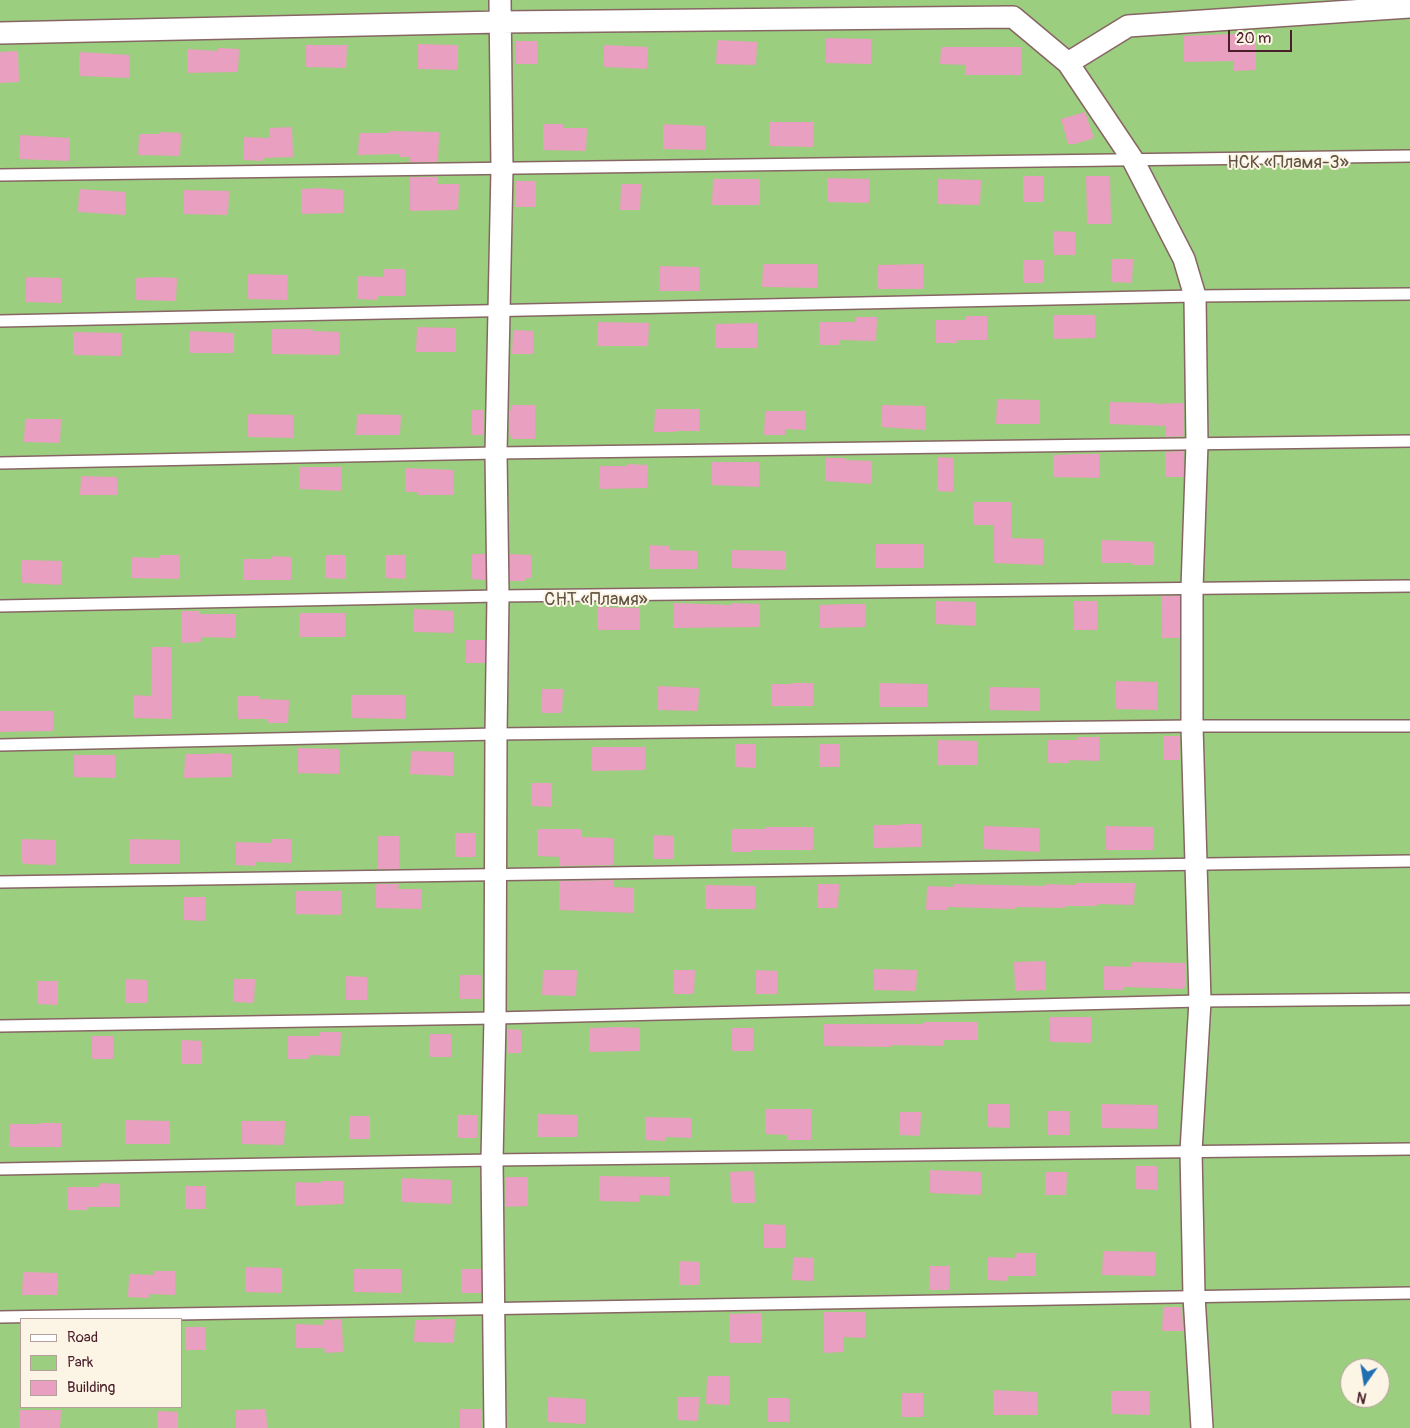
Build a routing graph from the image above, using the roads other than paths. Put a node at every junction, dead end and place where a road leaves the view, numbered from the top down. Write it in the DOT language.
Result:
graph roads {
  1 [pos="500,0"];
  2 [pos="1410,7"];
  3 [pos="500,22"];
  4 [pos="0,33"];
  5 [pos="1068,63"];
  6 [pos="1410,156"];
  7 [pos="1133,160"];
  8 [pos="502,169"];
  9 [pos="0,175"];
  10 [pos="1410,294"];
  11 [pos="1195,296"];
  12 [pos="500,312"];
  13 [pos="0,321"];
  14 [pos="1410,440"];
  15 [pos="1197,444"];
  16 [pos="496,453"];
  17 [pos="0,463"];
  18 [pos="1410,586"];
  19 [pos="1192,588"];
  20 [pos="498,596"];
  21 [pos="0,606"];
  22 [pos="1192,726"];
  23 [pos="1410,726"];
  24 [pos="496,734"];
  25 [pos="0,745"];
  26 [pos="1410,861"];
  27 [pos="1196,864"];
  28 [pos="496,876"];
  29 [pos="0,882"];
  30 [pos="1410,999"];
  31 [pos="1200,1001"];
  32 [pos="495,1018"];
  33 [pos="0,1026"];
  34 [pos="1410,1149"];
  35 [pos="1191,1151"];
  36 [pos="492,1160"];
  37 [pos="0,1169"];
  38 [pos="1410,1293"];
  39 [pos="1194,1296"];
  40 [pos="494,1308"];
  41 [pos="0,1317"];
  42 [pos="495,1428"];
  43 [pos="1202,1428"];
  1 -- 3 [label="street"];
  2 -- 5 [label="street"];
  3 -- 4 [label="street"];
  3 -- 5 [label="street"];
  3 -- 8 [label="street"];
  5 -- 7 [label="street"];
  6 -- 7 [label="lane"];
  7 -- 8 [label="lane"];
  7 -- 11 [label="street"];
  8 -- 9 [label="lane"];
  8 -- 12 [label="street"];
  10 -- 11 [label="lane"];
  11 -- 12 [label="lane"];
  11 -- 15 [label="street"];
  12 -- 13 [label="lane"];
  12 -- 16 [label="street"];
  14 -- 15 [label="lane"];
  15 -- 16 [label="lane"];
  15 -- 19 [label="street"];
  16 -- 17 [label="lane"];
  16 -- 20 [label="street"];
  18 -- 19 [label="lane"];
  19 -- 20 [label="lane"];
  19 -- 22 [label="street"];
  20 -- 21 [label="lane"];
  20 -- 24 [label="street"];
  22 -- 23 [label="lane"];
  22 -- 24 [label="lane"];
  22 -- 27 [label="street"];
  24 -- 25 [label="lane"];
  24 -- 28 [label="street"];
  26 -- 27 [label="lane"];
  27 -- 28 [label="lane"];
  27 -- 31 [label="street"];
  28 -- 29 [label="lane"];
  28 -- 32 [label="street"];
  30 -- 31 [label="lane"];
  31 -- 32 [label="lane"];
  31 -- 35 [label="street"];
  32 -- 33 [label="lane"];
  32 -- 36 [label="street"];
  34 -- 35 [label="lane"];
  35 -- 36 [label="lane"];
  35 -- 39 [label="street"];
  36 -- 37 [label="lane"];
  36 -- 40 [label="street"];
  38 -- 39 [label="lane"];
  39 -- 40 [label="lane"];
  39 -- 43 [label="street"];
  40 -- 41 [label="lane"];
  40 -- 42 [label="street"];
}
